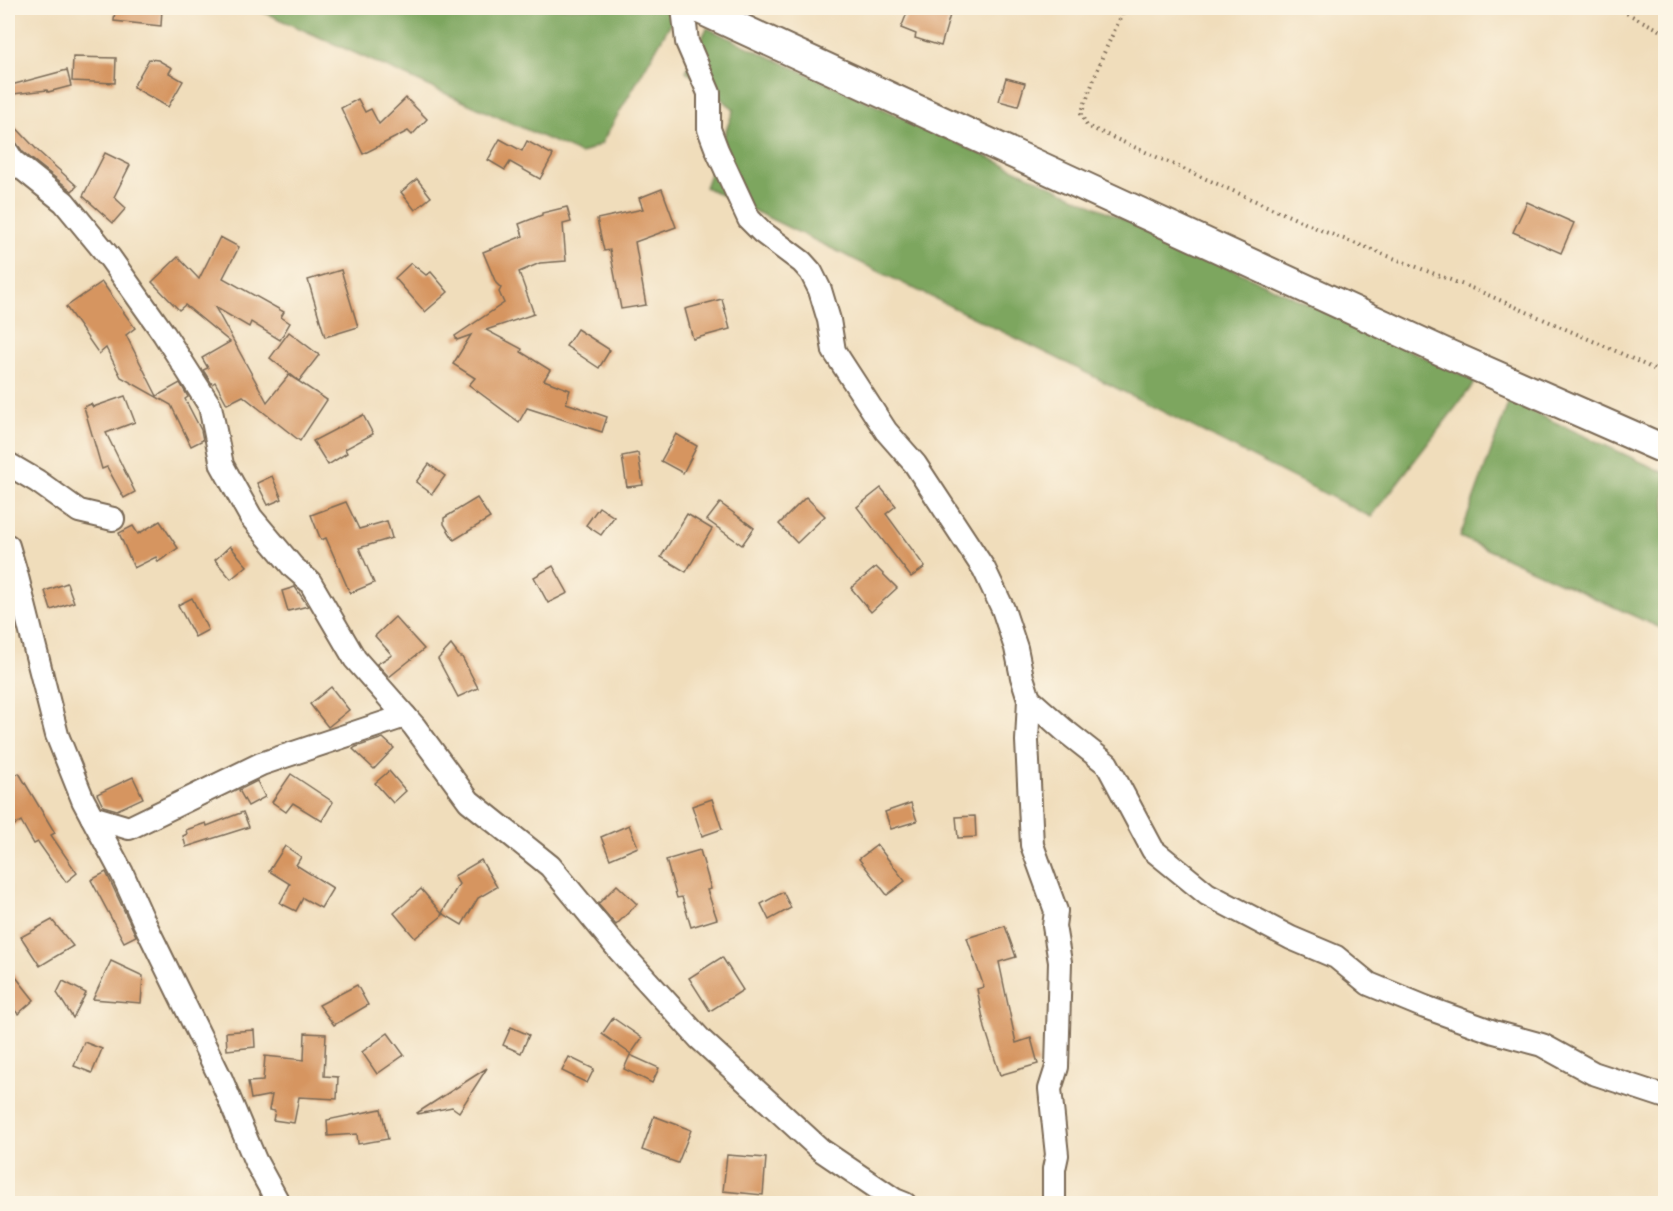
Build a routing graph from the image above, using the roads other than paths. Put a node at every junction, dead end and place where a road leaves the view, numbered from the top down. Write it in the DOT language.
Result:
graph roads {
  1 [pos="683,8"];
  2 [pos="697,8"];
  3 [pos="8,153"];
  4 [pos="1665,450"];
  5 [pos="8,464"];
  6 [pos="113,519"];
  7 [pos="8,546"];
  8 [pos="1029,699"];
  9 [pos="405,716"];
  10 [pos="92,817"];
  11 [pos="1665,1097"];
  12 [pos="279,1203"];
  13 [pos="905,1203"];
  14 [pos="1054,1203"];
  1 -- 8 [label="street"];
  2 -- 4 [label="main road"];
  3 -- 9 [label="street"];
  5 -- 6 [label="street"];
  7 -- 10 [label="street"];
  8 -- 11 [label="street"];
  8 -- 14 [label="street"];
  9 -- 10 [label="street"];
  9 -- 13 [label="street"];
  10 -- 12 [label="street"];
}
